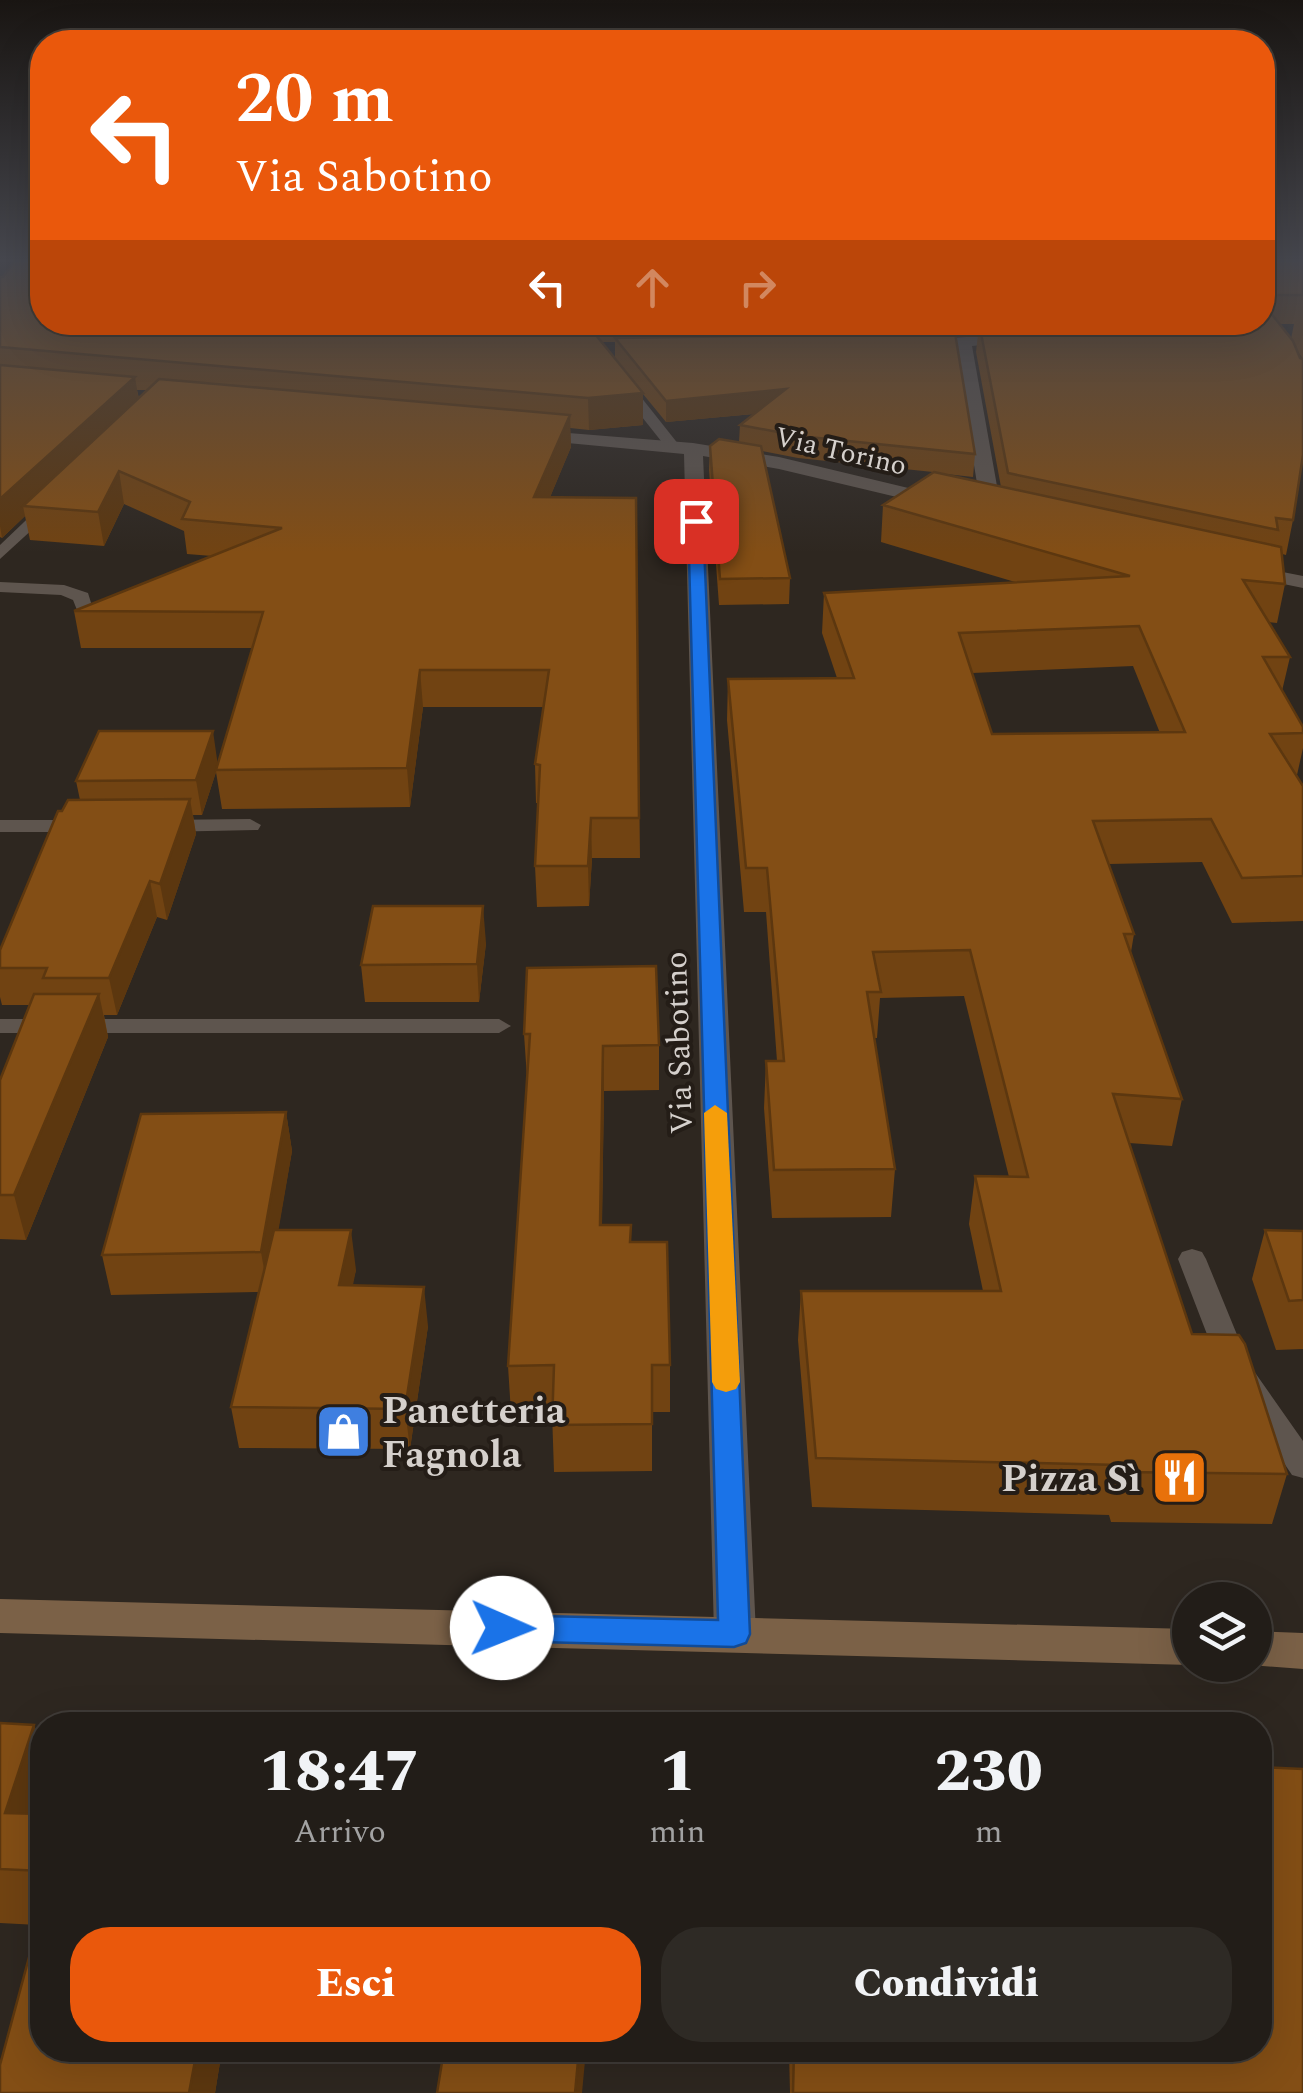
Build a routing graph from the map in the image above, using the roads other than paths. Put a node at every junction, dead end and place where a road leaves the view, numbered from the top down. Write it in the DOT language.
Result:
graph roads {
  1 [pos="965,358"];
  2 [pos="608,365"];
  3 [pos="520,434"];
  4 [pos="683,448"];
  5 [pos="68,489"];
  6 [pos="0,554"];
  7 [pos="1228,567"];
  8 [pos="1303,582"];
  9 [pos="0,588"];
  10 [pos="83,606"];
  11 [pos="0,826"];
  12 [pos="250,826"];
  13 [pos="0,1026"];
  14 [pos="499,1026"];
  15 [pos="1192,1260"];
  16 [pos="1303,1466"];
  17 [pos="0,1616"];
  18 [pos="734,1634"];
  19 [pos="1172,1647"];
  20 [pos="1272,1650"];
  21 [pos="1303,1651"];
  1 -- 4 [label="street, Via Torino"];
  2 -- 4 [label="lane"];
  3 -- 4 [label="street, Via Torino"];
  4 -- 18 [label="street, Via Sabotino"];
  5 -- 6 [label="lane"];
  7 -- 8 [label="street"];
  9 -- 10 [label="lane"];
  11 -- 12 [label="lane"];
  13 -- 14 [label="lane"];
  15 -- 16 [label="lane"];
  17 -- 18 [label="main road"];
  18 -- 19 [label="main road"];
  20 -- 21 [label="main road"];
}
